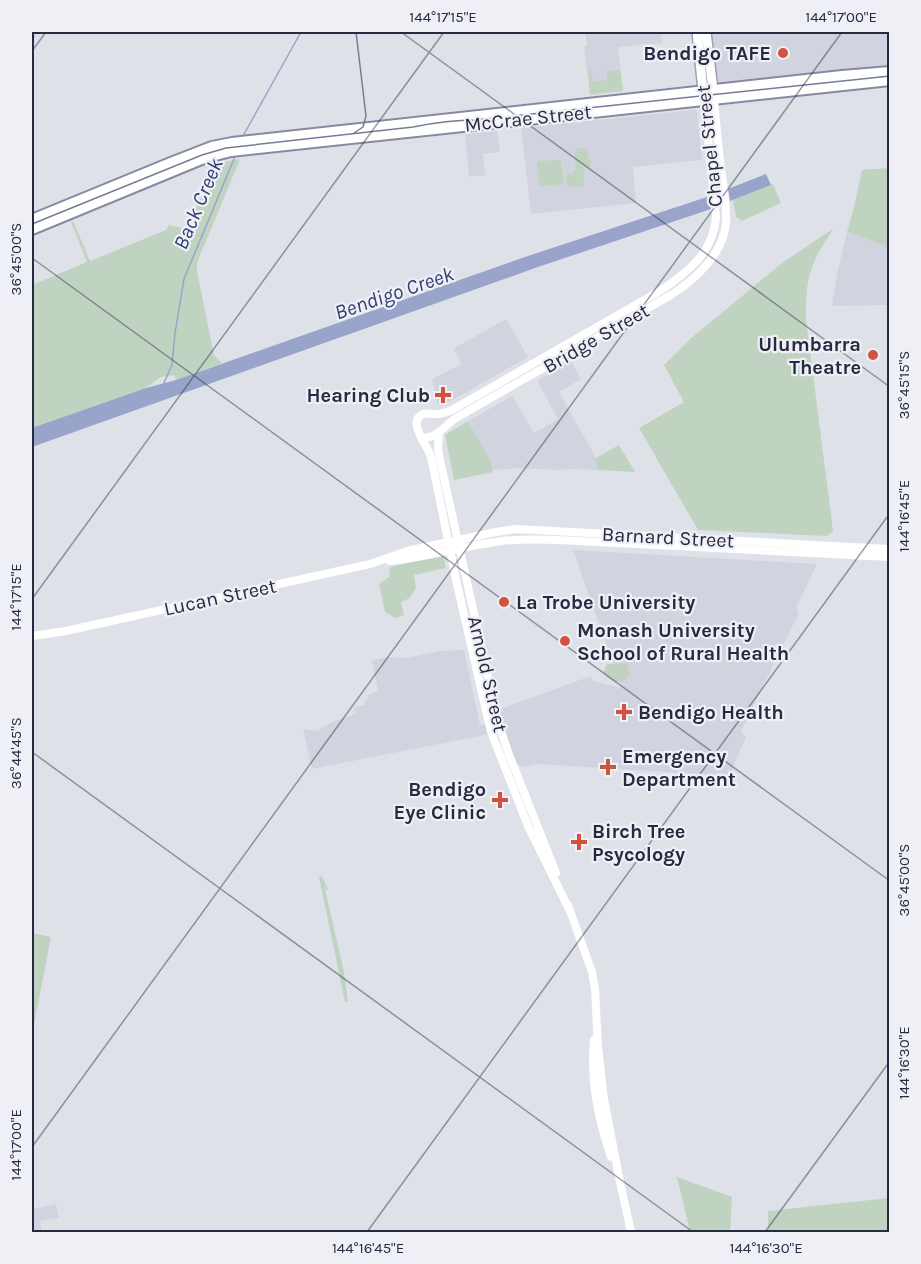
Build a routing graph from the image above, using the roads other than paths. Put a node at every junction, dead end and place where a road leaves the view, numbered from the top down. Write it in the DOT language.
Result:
graph roads {
  1 [pos="697,32"];
  2 [pos="706,32"];
  3 [pos="890,72"];
  4 [pos="890,80"];
  5 [pos="708,95"];
  6 [pos="170,167"];
  7 [pos="32,220"];
  8 [pos="726,223"];
  9 [pos="716,224"];
  10 [pos="32,228"];
  11 [pos="649,302"];
  12 [pos="573,339"];
  13 [pos="580,347"];
  14 [pos="481,399"];
  15 [pos="432,414"];
  16 [pos="440,431"];
  17 [pos="422,438"];
  18 [pos="714,540"];
  19 [pos="681,542"];
  20 [pos="454,545"];
  21 [pos="839,546"];
  22 [pos="890,549"];
  23 [pos="735,550"];
  24 [pos="890,557"];
  25 [pos="32,636"];
  26 [pos="631,1233"];
  1 -- 5 [label="main road, Chapel Street"];
  2 -- 5 [label="main road, Chapel Street"];
  3 -- 5 [label="highway, McCrae Street"];
  4 -- 5 [label="highway, McCrae Street"];
  5 -- 6 [label="highway, McCrae Street"];
  5 -- 8 [label="main road, Chapel Street"];
  5 -- 9 [label="main road, Chapel Street"];
  6 -- 7 [label="highway"];
  6 -- 10 [label="highway"];
  8 -- 11 [label="main road, Bridge Street"];
  9 -- 11 [label="main road, Bridge Street"];
  11 -- 12 [label="main road, Bridge Street"];
  11 -- 13 [label="main road, Bridge Street"];
  12 -- 13 [label="main road"];
  12 -- 14 [label="main road, Bridge Street"];
  13 -- 14 [label="main road, Bridge Street"];
  14 -- 15 [label="main road, Bridge Street"];
  14 -- 16 [label="main road, Bridge Street"];
  15 -- 16 [label="main road"];
  15 -- 17 [label="main road"];
  16 -- 17 [label="main road"];
  16 -- 20 [label="main road, Arnold Street"];
  17 -- 20 [label="main road, Arnold Street"];
  18 -- 19 [label="main road, Barnard Street"];
  18 -- 21 [label="main road, Barnard Street"];
  18 -- 23 [label="main road"];
  19 -- 20 [label="main road, Barnard Street"];
  19 -- 23 [label="main road, Barnard Street"];
  20 -- 25 [label="main road, Lucan Street"];
  20 -- 26 [label="main road, Arnold Street"];
  21 -- 22 [label="main road, Barnard Street"];
  21 -- 24 [label="main road"];
  23 -- 24 [label="main road, Barnard Street"];
}
